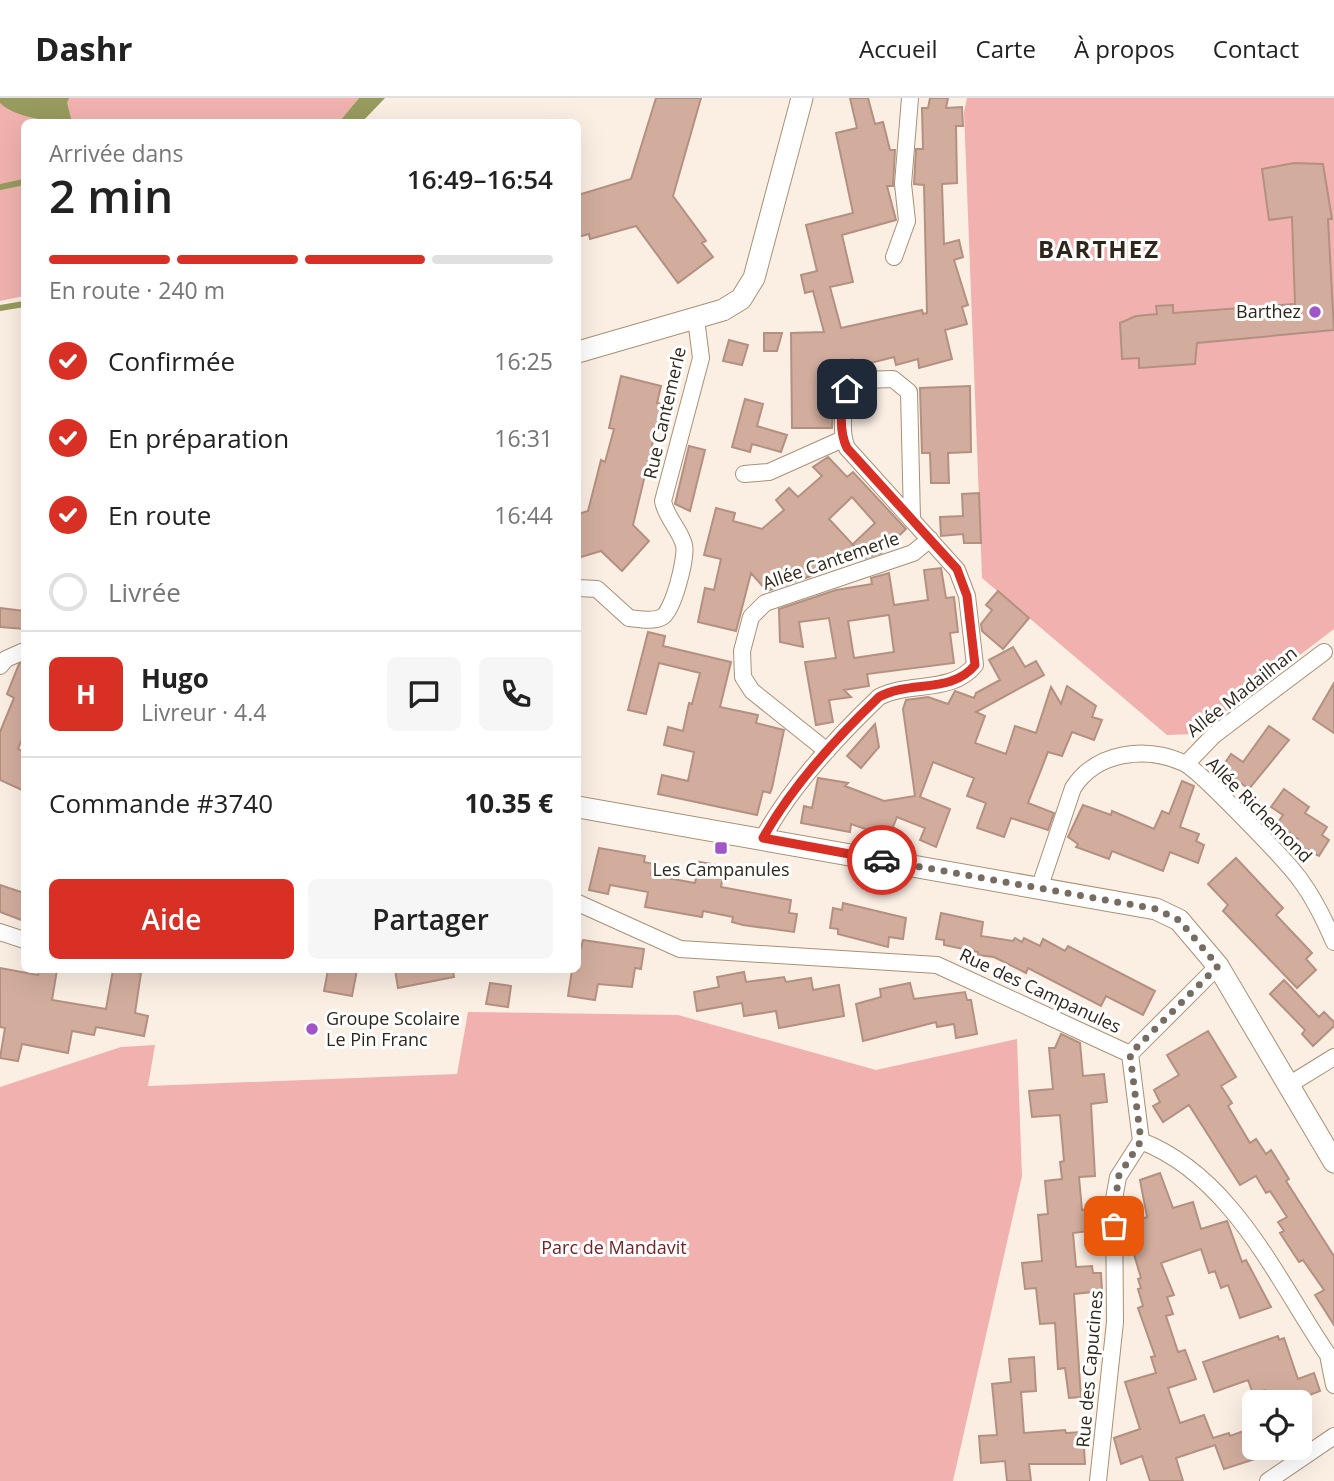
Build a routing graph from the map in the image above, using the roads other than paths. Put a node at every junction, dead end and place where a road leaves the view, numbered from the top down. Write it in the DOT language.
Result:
graph roads {
  1 [pos="802,98"];
  2 [pos="910,98"];
  3 [pos="894,257"];
  4 [pos="696,319"];
  5 [pos="581,351"];
  6 [pos="842,439"];
  7 [pos="744,474"];
  8 [pos="912,519"];
  9 [pos="930,539"];
  10 [pos="581,588"];
  11 [pos="21,652"];
  12 [pos="1324,652"];
  13 [pos="0,666"];
  14 [pos="827,751"];
  15 [pos="1186,764"];
  16 [pos="581,808"];
  17 [pos="763,838"];
  18 [pos="1039,889"];
  19 [pos="581,904"];
  20 [pos="0,932"];
  21 [pos="21,939"];
  22 [pos="1334,943"];
  23 [pos="1218,966"];
  24 [pos="1130,1054"];
  25 [pos="1334,1057"];
  26 [pos="1287,1086"];
  27 [pos="1141,1141"];
  28 [pos="1334,1162"];
  29 [pos="1334,1385"];
  30 [pos="1334,1436"];
  31 [pos="1098,1481"];
  32 [pos="1268,1481"];
  1 -- 4 [label="street"];
  2 -- 3 [label="street"];
  4 -- 5 [label="street"];
  4 -- 10 [label="street, Rue Cantemerle"];
  6 -- 7 [label="street"];
  6 -- 8 [label="street"];
  6 -- 8 [label="street"];
  8 -- 9 [label="street"];
  9 -- 14 [label="street"];
  9 -- 14 [label="street, Allée Cantemerle"];
  11 -- 13 [label="street"];
  12 -- 15 [label="street, Allée Madailhan"];
  14 -- 17 [label="street"];
  15 -- 18 [label="street, Allée Richemond"];
  15 -- 22 [label="street, Allée Richemond"];
  16 -- 17 [label="street"];
  17 -- 18 [label="street"];
  18 -- 23 [label="street"];
  19 -- 24 [label="street, Rue des Campanules"];
  20 -- 21 [label="street"];
  23 -- 24 [label="street"];
  23 -- 26 [label="street"];
  24 -- 27 [label="street, Rue des Campanules"];
  25 -- 26 [label="street"];
  26 -- 28 [label="street"];
  27 -- 29 [label="street"];
  27 -- 31 [label="street, Rue des Capucines"];
  30 -- 32 [label="street"];
}
